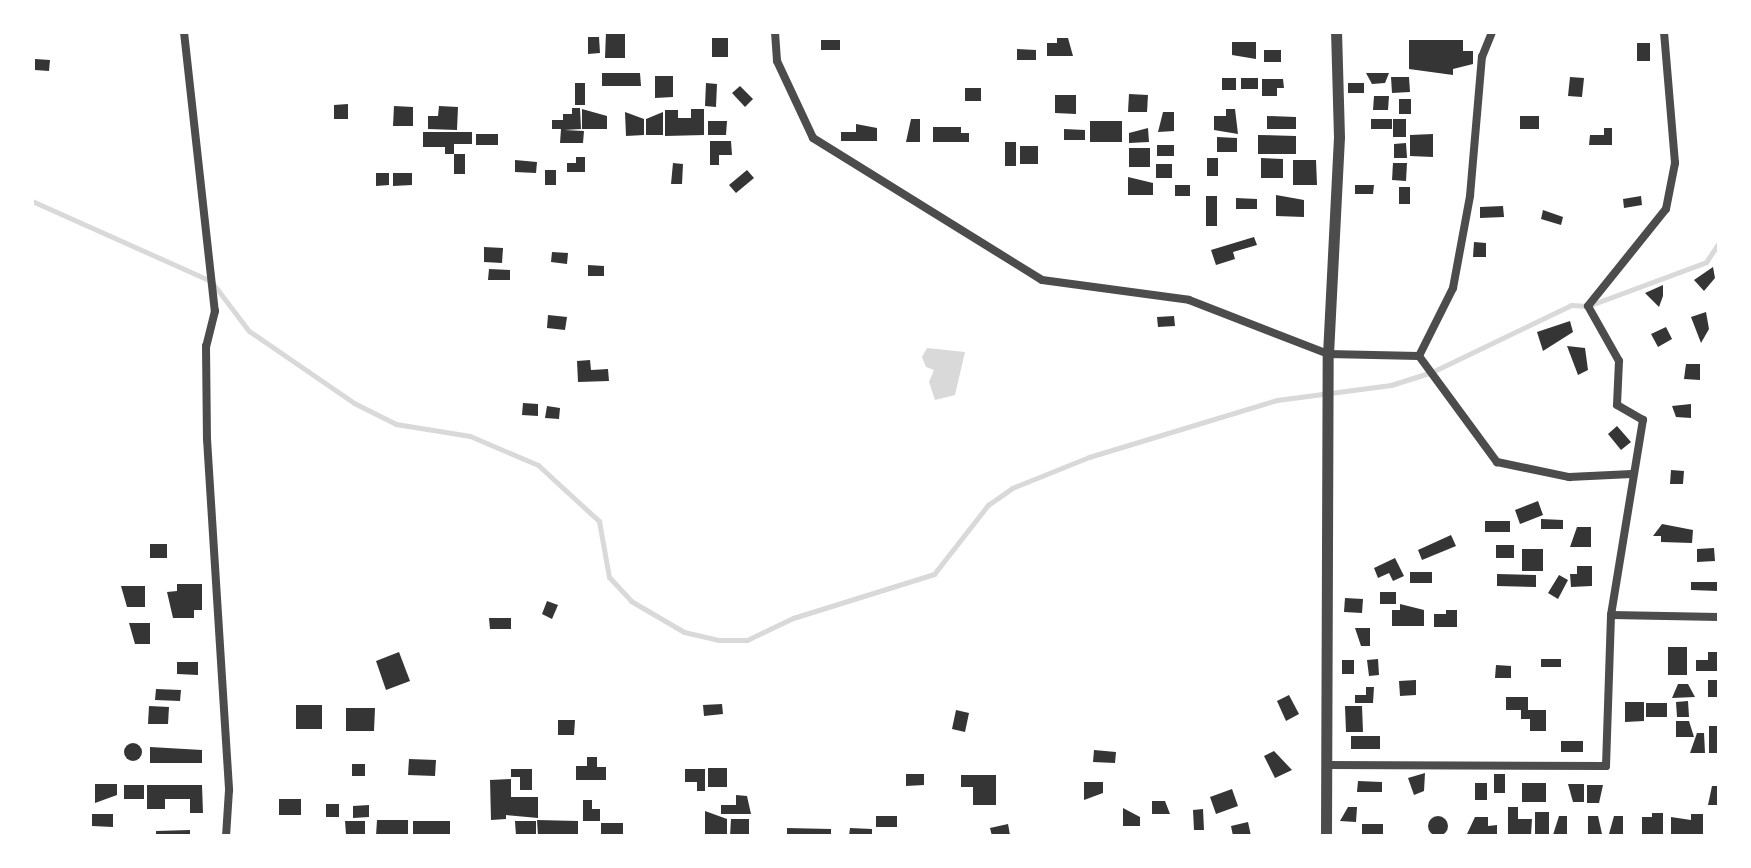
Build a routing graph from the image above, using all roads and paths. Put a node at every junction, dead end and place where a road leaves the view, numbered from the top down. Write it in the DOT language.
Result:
graph roads {
  1 [pos="184,32"];
  2 [pos="775,32"];
  3 [pos="1336,32"];
  4 [pos="1492,32"];
  5 [pos="1664,32"];
  6 [pos="1328,354"];
  7 [pos="1419,356"];
  8 [pos="1632,474"];
  9 [pos="1611,615"];
  10 [pos="1719,617"];
  11 [pos="1326,765"];
  12 [pos="226,836"];
  13 [pos="1326,836"];
  1 -- 12 [label="street"];
  2 -- 6 [label="street"];
  3 -- 6 [label="street"];
  4 -- 7 [label="street"];
  5 -- 8 [label="street"];
  6 -- 7 [label="street"];
  6 -- 11 [label="street"];
  7 -- 8 [label="street"];
  8 -- 9 [label="street"];
  9 -- 10 [label="street"];
  9 -- 11 [label="street"];
  11 -- 13 [label="street"];
}
